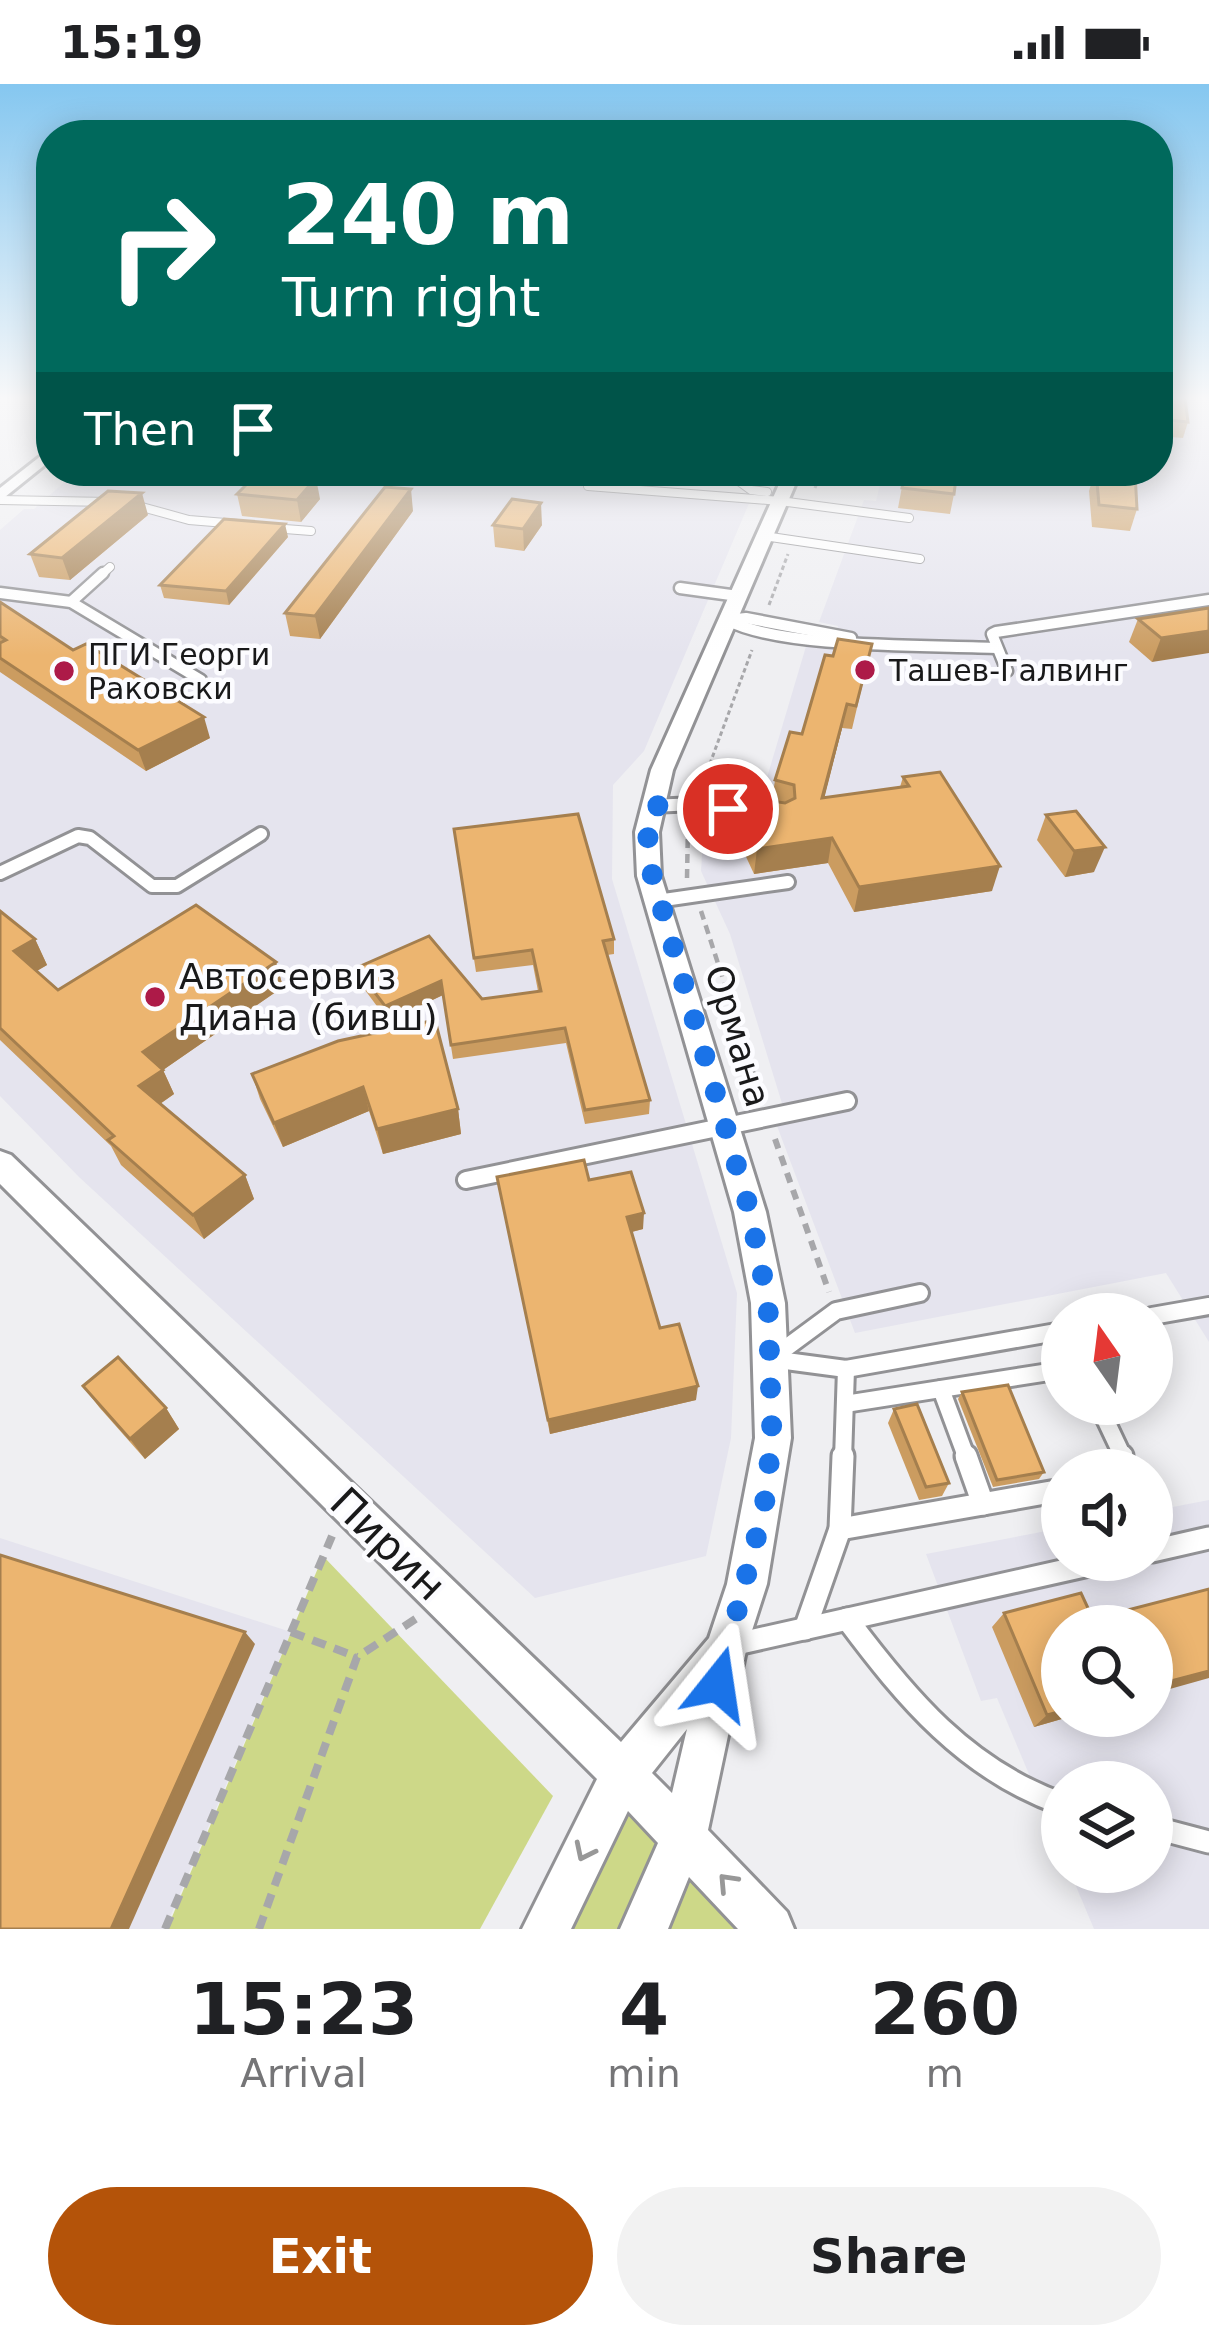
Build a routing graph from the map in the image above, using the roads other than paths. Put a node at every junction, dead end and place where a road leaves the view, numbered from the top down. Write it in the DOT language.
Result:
graph roads {
  1 [pos="588,486"];
  2 [pos="746,486"];
  3 [pos="786,486"];
  4 [pos="0,498"];
  5 [pos="781,498"];
  6 [pos="909,518"];
  7 [pos="311,531"];
  8 [pos="764,536"];
  9 [pos="920,559"];
  10 [pos="110,567"];
  11 [pos="680,588"];
  12 [pos="0,593"];
  13 [pos="1209,600"];
  14 [pos="71,602"];
  15 [pos="732,608"];
  16 [pos="854,639"];
  17 [pos="997,648"];
  18 [pos="1007,670"];
  19 [pos="201,680"];
  20 [pos="652,806"];
  21 [pos="757,813"];
  22 [pos="261,834"];
  23 [pos="0,873"];
  24 [pos="788,881"];
  25 [pos="657,902"];
  26 [pos="847,1101"];
  27 [pos="725,1126"];
  28 [pos="0,1164"];
  29 [pos="466,1180"];
  30 [pos="920,1293"];
  31 [pos="1209,1306"];
  32 [pos="1173,1312"];
  33 [pos="1041,1335"];
  34 [pos="771,1360"];
  35 [pos="846,1369"];
  36 [pos="1041,1373"];
  37 [pos="940,1389"];
  38 [pos="845,1404"];
  39 [pos="1041,1494"];
  40 [pos="982,1504"];
  41 [pos="840,1529"];
  42 [pos="1209,1538"];
  43 [pos="1173,1546"];
  44 [pos="1041,1576"];
  45 [pos="847,1619"];
  46 [pos="805,1629"];
  47 [pos="727,1646"];
  48 [pos="622,1774"];
  49 [pos="1041,1799"];
  50 [pos="1173,1833"];
  51 [pos="684,1835"];
  52 [pos="1209,1842"];
  53 [pos="546,1929"];
  54 [pos="644,1929"];
  55 [pos="770,1929"];
  1 -- 5 [label="lane"];
  2 -- 5 [label="lane"];
  3 -- 5 [label="street, Ормана"];
  4 -- 7 [label="lane"];
  5 -- 6 [label="lane"];
  5 -- 8 [label="street, Ормана"];
  8 -- 9 [label="lane"];
  8 -- 15 [label="street, Ормана"];
  10 -- 14 [label="lane"];
  11 -- 15 [label="lane"];
  12 -- 14 [label="lane"];
  13 -- 17 [label="lane"];
  14 -- 19 [label="lane"];
  15 -- 16 [label="lane"];
  15 -- 16 [label="lane"];
  15 -- 20 [label="street, Ормана"];
  16 -- 17 [label="lane"];
  17 -- 18 [label="lane"];
  20 -- 21 [label="lane"];
  20 -- 25 [label="street, Ормана"];
  22 -- 23 [label="lane"];
  24 -- 25 [label="lane"];
  25 -- 27 [label="street, Ормана"];
  26 -- 27 [label="lane"];
  27 -- 29 [label="lane"];
  27 -- 34 [label="street, Ормана"];
  28 -- 48 [label="street, Пирин"];
  30 -- 34 [label="lane"];
  31 -- 32 [label="lane"];
  33 -- 35 [label="lane"];
  34 -- 35 [label="lane"];
  34 -- 47 [label="street, Ормана"];
  35 -- 38 [label="lane"];
  36 -- 37 [label="lane"];
  37 -- 38 [label="lane"];
  37 -- 40 [label="lane"];
  38 -- 41 [label="lane"];
  39 -- 40 [label="lane"];
  40 -- 41 [label="lane"];
  41 -- 46 [label="lane"];
  42 -- 43 [label="lane"];
  44 -- 45 [label="lane"];
  45 -- 46 [label="lane"];
  45 -- 49 [label="lane"];
  46 -- 47 [label="lane"];
  47 -- 48 [label="street"];
  47 -- 51 [label="street, Ормана"];
  48 -- 51 [label="street, Пирин"];
  48 -- 53 [label="street, one-way"];
  50 -- 52 [label="lane"];
  51 -- 54 [label="street, Ормана"];
  55 -- 51 [label="street, Пирин, one-way"];
}
